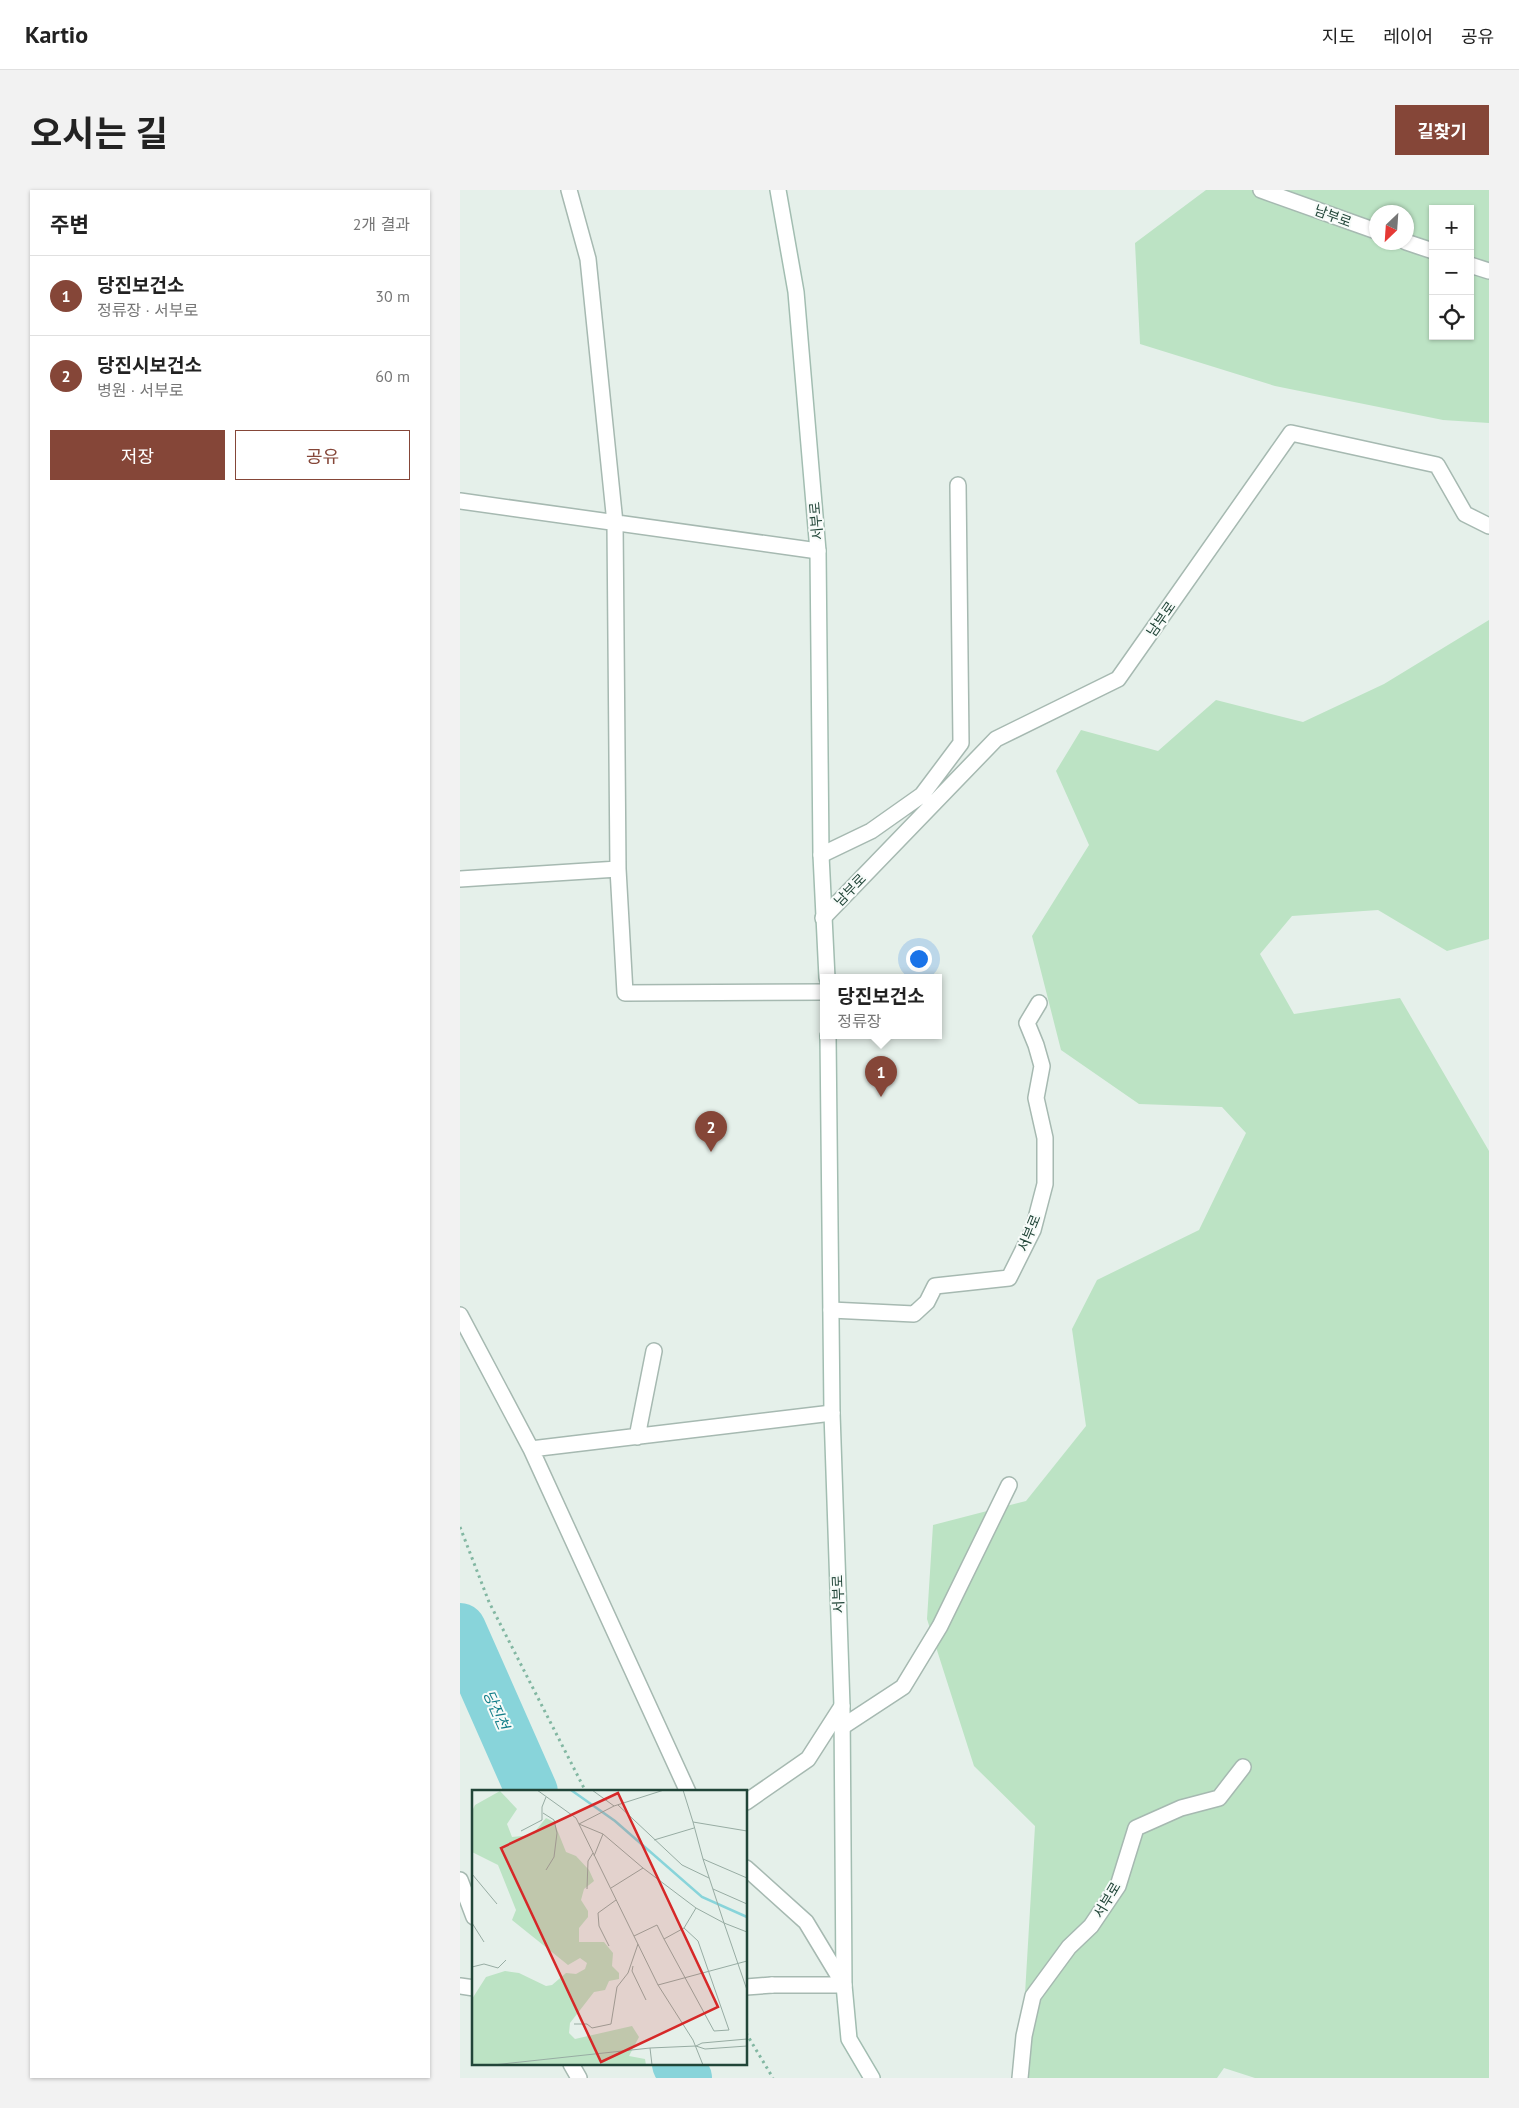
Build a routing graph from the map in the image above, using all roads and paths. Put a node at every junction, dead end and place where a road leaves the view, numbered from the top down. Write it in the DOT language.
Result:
graph roads {
  1 [pos="569,190"];
  2 [pos="778,190"];
  3 [pos="1261,190"];
  4 [pos="1369,229"];
  5 [pos="1414,245"];
  6 [pos="1429,251"];
  7 [pos="1474,266"];
  8 [pos="1489,271"];
  9 [pos="958,485"];
  10 [pos="460,501"];
  11 [pos="615,523"];
  12 [pos="1489,526"];
  13 [pos="818,551"];
  14 [pos="821,855"];
  15 [pos="618,868"];
  16 [pos="460,879"];
  17 [pos="823,918"];
  18 [pos="827,974"];
  19 [pos="820,992"];
  20 [pos="1039,1002"];
  21 [pos="828,1039"];
  22 [pos="832,1310"];
  23 [pos="460,1315"];
  24 [pos="654,1351"];
  25 [pos="832,1413"];
  26 [pos="637,1437"];
  27 [pos="531,1449"];
  28 [pos="1009,1486"];
  29 [pos="460,1527"];
  30 [pos="842,1706"];
  31 [pos="842,1727"];
  32 [pos="1243,1767"];
  33 [pos="585,1790"];
  34 [pos="687,1790"];
  35 [pos="748,1801"];
  36 [pos="748,1870"];
  37 [pos="460,1880"];
  38 [pos="472,1912"];
  39 [pos="844,1985"];
  40 [pos="748,1986"];
  41 [pos="748,2036"];
  42 [pos="572,2066"];
  43 [pos="579,2078"];
  44 [pos="773,2078"];
  45 [pos="872,2078"];
  46 [pos="1020,2078"];
  1 -- 11 [label="street"];
  2 -- 13 [label="street, 서부로"];
  3 -- 4 [label="street, 남부로"];
  5 -- 6 [label="street"];
  7 -- 8 [label="street"];
  9 -- 14 [label="street"];
  10 -- 11 [label="street"];
  11 -- 13 [label="street"];
  11 -- 15 [label="street"];
  12 -- 17 [label="street, 남부로"];
  13 -- 14 [label="street, 서부로"];
  14 -- 17 [label="street, 서부로"];
  15 -- 16 [label="street"];
  15 -- 19 [label="street"];
  17 -- 18 [label="street, 서부로"];
  20 -- 22 [label="street, 서부로"];
  21 -- 22 [label="street, 서부로"];
  22 -- 25 [label="street, 서부로"];
  23 -- 27 [label="street"];
  24 -- 26 [label="street"];
  25 -- 26 [label="street"];
  25 -- 30 [label="street, 서부로"];
  26 -- 27 [label="street"];
  27 -- 34 [label="street"];
  28 -- 31 [label="street"];
  29 -- 33 [label="path"];
  30 -- 31 [label="street, 서부로"];
  30 -- 35 [label="street"];
  31 -- 39 [label="street, 서부로"];
  32 -- 46 [label="street, 서부로"];
  36 -- 39 [label="street"];
  37 -- 38 [label="street"];
  39 -- 40 [label="street"];
  39 -- 45 [label="street, 서부로"];
  41 -- 44 [label="path"];
  42 -- 43 [label="street"];
}
